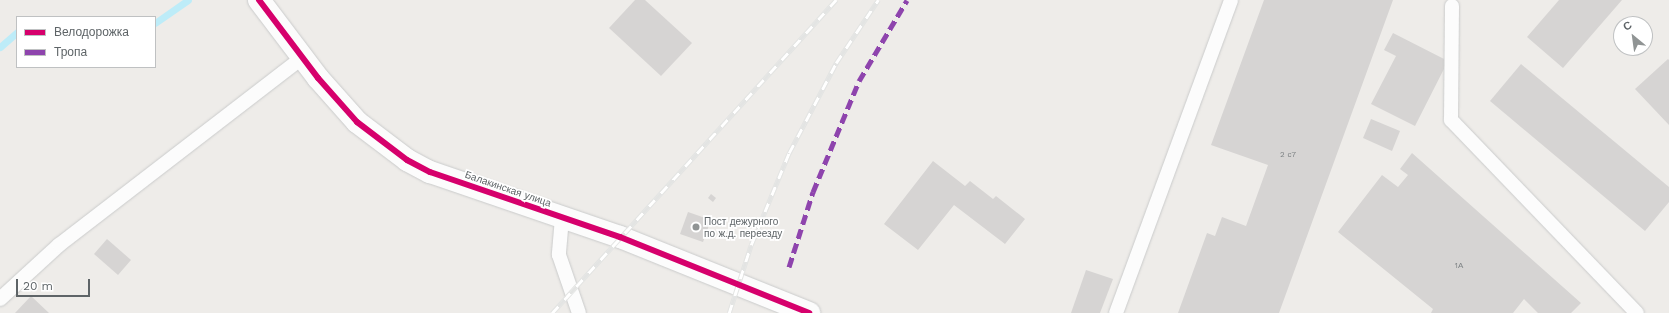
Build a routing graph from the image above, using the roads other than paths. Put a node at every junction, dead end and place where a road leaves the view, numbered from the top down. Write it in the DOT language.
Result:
graph roads {
  1 [pos="259,0"];
  2 [pos="1231,0"];
  3 [pos="1452,6"];
  4 [pos="303,58"];
  5 [pos="562,218"];
  6 [pos="0,299"];
  7 [pos="579,313"];
  8 [pos="809,313"];
  9 [pos="1116,313"];
  10 [pos="1637,313"];
  1 -- 4 [label="street, Балакинская улица"];
  2 -- 9 [label="lane"];
  3 -- 10 [label="lane"];
  4 -- 5 [label="street, Балакинская улица"];
  4 -- 6 [label="lane"];
  5 -- 7 [label="lane"];
  5 -- 8 [label="street, Балакинская улица"];
}
